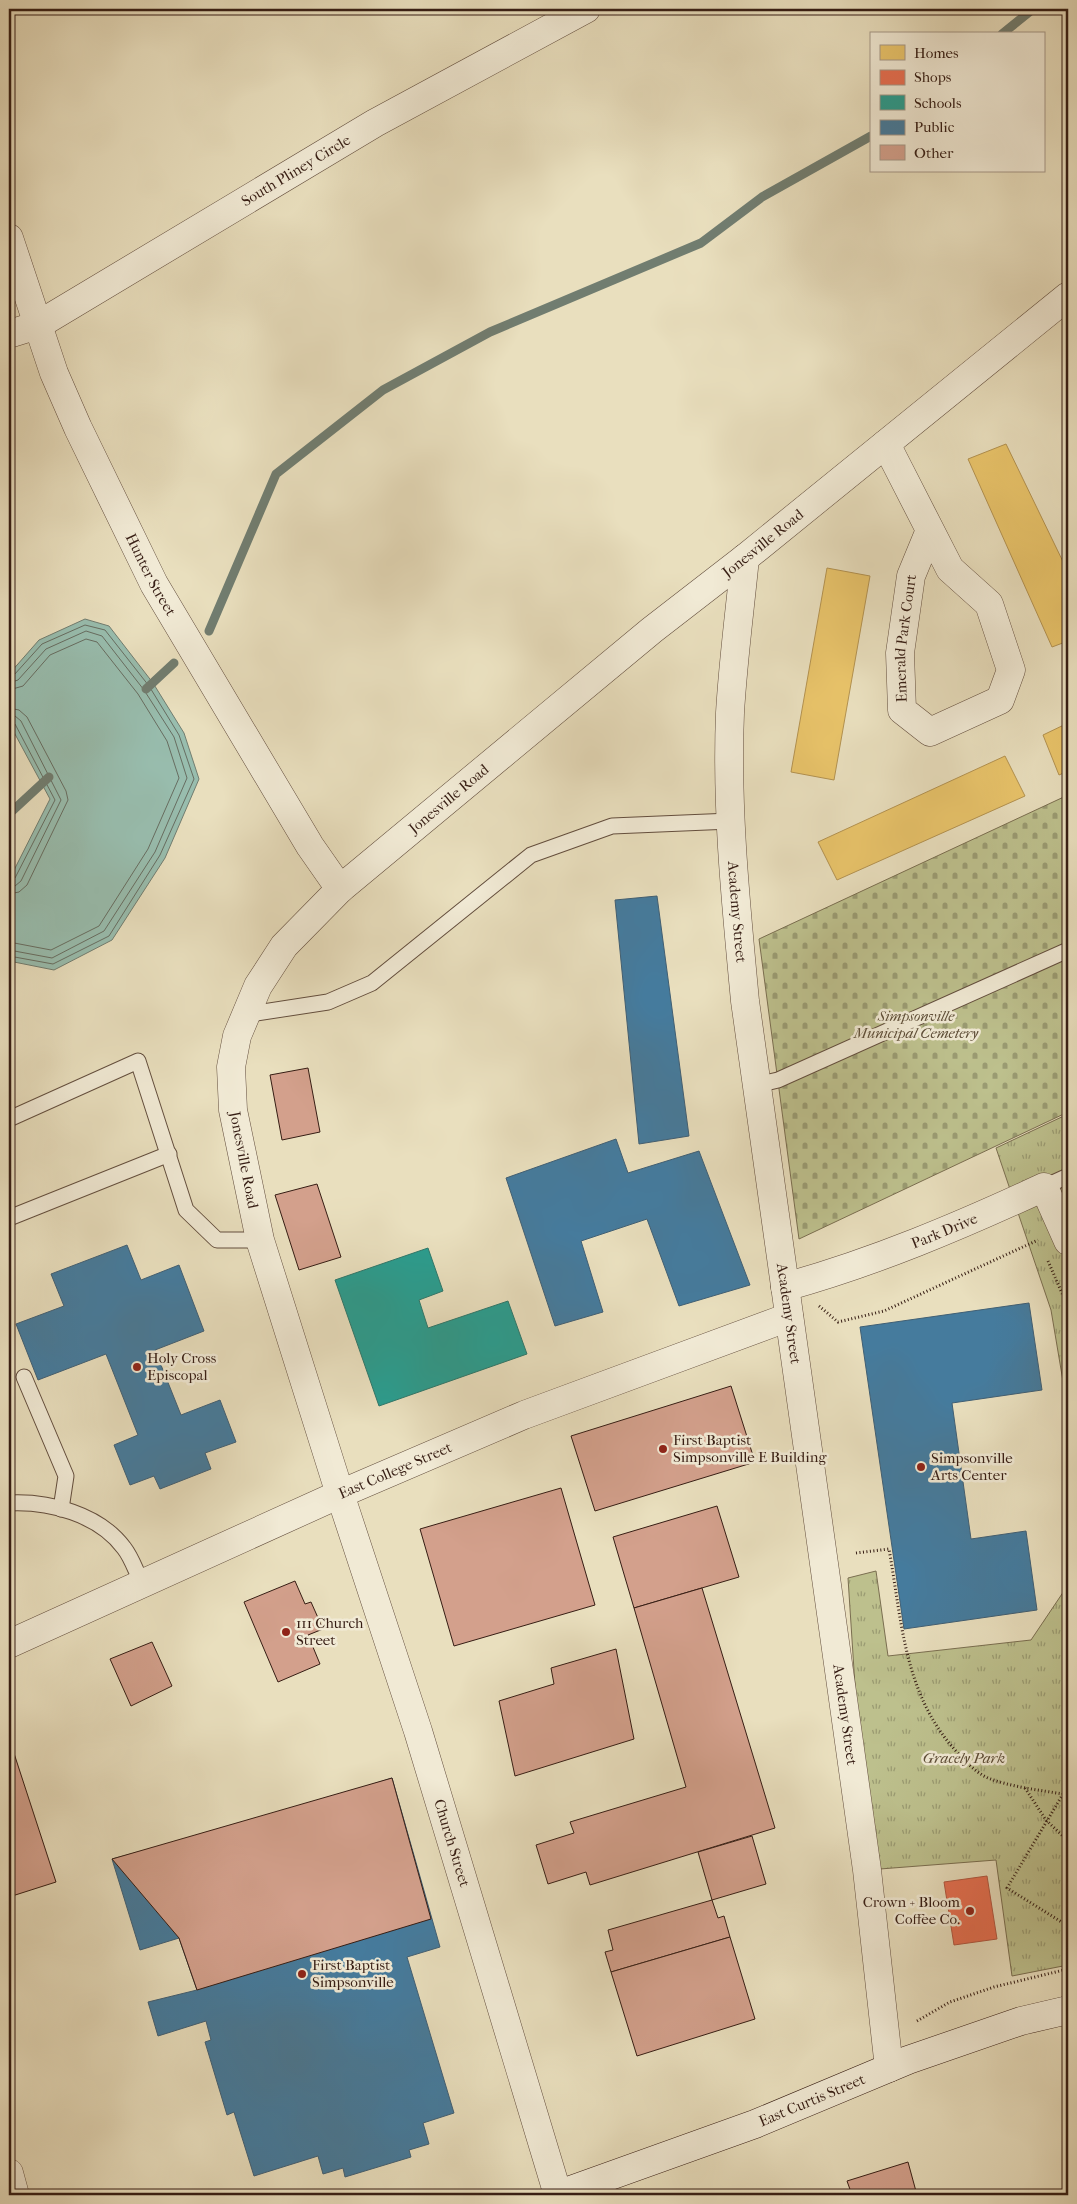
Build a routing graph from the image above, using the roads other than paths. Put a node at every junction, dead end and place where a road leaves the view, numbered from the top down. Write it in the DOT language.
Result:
graph roads {
  1 [pos="586,9"];
  2 [pos="9,238"];
  3 [pos="1068,296"];
  4 [pos="38,325"];
  5 [pos="9,334"];
  6 [pos="886,444"];
  7 [pos="930,530"];
  8 [pos="745,558"];
  9 [pos="732,821"];
  10 [pos="340,889"];
  11 [pos="1068,950"];
  12 [pos="244,1015"];
  13 [pos="757,1085"];
  14 [pos="9,1119"];
  15 [pos="169,1154"];
  16 [pos="1068,1176"];
  17 [pos="1044,1187"];
  18 [pos="9,1218"];
  19 [pos="1065,1235"];
  20 [pos="260,1240"];
  21 [pos="785,1287"];
  22 [pos="789,1317"];
  23 [pos="24,1377"];
  24 [pos="340,1494"];
  25 [pos="9,1503"];
  26 [pos="61,1509"];
  27 [pos="142,1584"];
  28 [pos="9,1644"];
  29 [pos="1068,2010"];
  30 [pos="889,2068"];
  31 [pos="9,2173"];
  32 [pos="16,2195"];
  33 [pos="558,2195"];
  1 -- 4 [label="street, South Pliney Circle"];
  2 -- 4 [label="street, Hunter Street"];
  3 -- 6 [label="street, Jonesville Road"];
  4 -- 5 [label="street, South Pliney Circle"];
  4 -- 10 [label="street, Hunter Street"];
  6 -- 7 [label="street, Emerald Park Court"];
  6 -- 8 [label="street, Jonesville Road"];
  7 -- 7 [label="street, Emerald Park Court"];
  8 -- 9 [label="street, Academy Street"];
  8 -- 10 [label="street, Jonesville Road"];
  9 -- 12 [label="lane"];
  9 -- 13 [label="street, Academy Street"];
  10 -- 12 [label="street, Jonesville Road"];
  11 -- 13 [label="lane"];
  12 -- 20 [label="street, Jonesville Road"];
  13 -- 21 [label="street, Academy Street"];
  14 -- 15 [label="lane"];
  15 -- 18 [label="lane"];
  15 -- 20 [label="lane"];
  16 -- 17 [label="lane"];
  17 -- 19 [label="street"];
  17 -- 21 [label="street, Park Drive"];
  20 -- 24 [label="street, Jonesville Road"];
  21 -- 22 [label="street, Academy Street"];
  22 -- 24 [label="street, East College Street"];
  22 -- 30 [label="street, Academy Street"];
  23 -- 26 [label="lane"];
  24 -- 27 [label="street, East College Street"];
  24 -- 33 [label="street, Church Street"];
  25 -- 26 [label="lane"];
  26 -- 27 [label="lane"];
  27 -- 28 [label="street, East College Street"];
  29 -- 30 [label="street, East Curtis Street"];
  30 -- 33 [label="street, East Curtis Street"];
  31 -- 32 [label="street"];
}
